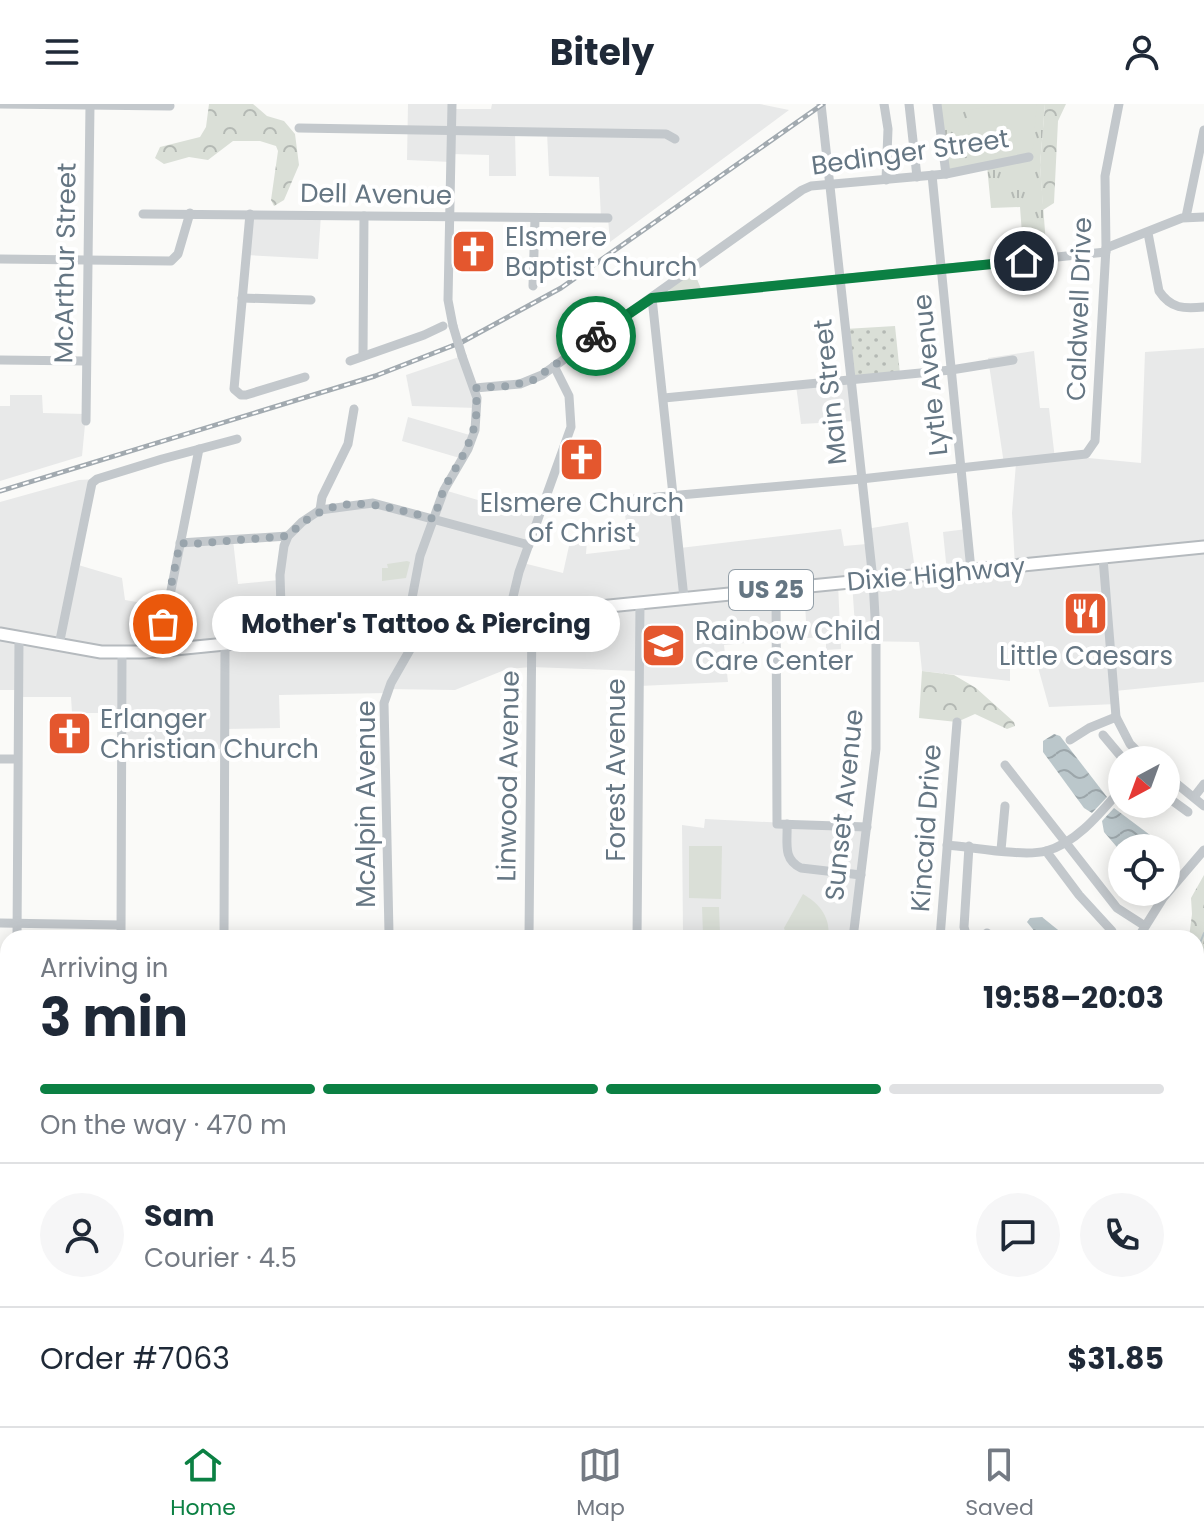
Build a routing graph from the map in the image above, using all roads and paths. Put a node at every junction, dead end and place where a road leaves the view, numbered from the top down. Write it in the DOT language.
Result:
graph roads {
  1 [pos="0,104"];
  2 [pos="452,104"];
  3 [pos="821,104"];
  4 [pos="884,104"];
  5 [pos="909,104"];
  6 [pos="937,104"];
  7 [pos="1119,104"];
  8 [pos="90,105"];
  9 [pos="170,106"];
  10 [pos="299,128"];
  11 [pos="1204,130"];
  12 [pos="451,131"];
  13 [pos="675,139"];
  14 [pos="1029,157"];
  15 [pos="946,174"];
  16 [pos="932,175"];
  17 [pos="917,177"];
  18 [pos="886,180"];
  19 [pos="831,185"];
  20 [pos="190,213"];
  21 [pos="143,214"];
  22 [pos="250,214"];
  23 [pos="364,216"];
  24 [pos="450,217"];
  25 [pos="1186,217"];
  26 [pos="1204,217"];
  27 [pos="535,218"];
  28 [pos="608,218"];
  29 [pos="1148,233"];
  30 [pos="1106,250"];
  31 [pos="0,259"];
  32 [pos="87,261"];
  33 [pos="941,269"];
  34 [pos="840,279"];
  35 [pos="533,286"];
  36 [pos="242,298"];
  37 [pos="652,298"];
  38 [pos="311,300"];
  39 [pos="1204,307"];
  40 [pos="448,326"];
  41 [pos="363,356"];
  42 [pos="0,360"];
  43 [pos="1013,360"];
  44 [pos="86,361"];
  45 [pos="350,361"];
  46 [pos="554,366"];
  47 [pos="951,370"];
  48 [pos="305,377"];
  49 [pos="850,379"];
  50 [pos="475,388"];
  51 [pos="664,398"];
  52 [pos="354,409"];
  53 [pos="86,421"];
  54 [pos="237,439"];
  55 [pos="199,449"];
  56 [pos="961,468"];
  57 [pos="861,479"];
  58 [pos="674,497"];
  59 [pos="613,501"];
  60 [pos="320,510"];
  61 [pos="434,519"];
  62 [pos="288,536"];
  63 [pos="180,543"];
  64 [pos="529,545"];
  65 [pos="1204,547"];
  66 [pos="1103,558"];
  67 [pos="971,570"];
  68 [pos="873,580"];
  69 [pos="776,589"];
  70 [pos="684,598"];
  71 [pos="640,603"];
  72 [pos="532,614"];
  73 [pos="511,616"];
  74 [pos="411,626"];
  75 [pos="0,634"];
  76 [pos="19,638"];
  77 [pos="282,639"];
  78 [pos="225,644"];
  79 [pos="59,645"];
  80 [pos="159,651"];
  81 [pos="122,653"];
  82 [pos="1116,717"];
  83 [pos="957,722"];
  84 [pos="1103,735"];
  85 [pos="1070,740"];
  86 [pos="1112,746"];
  87 [pos="1132,746"];
  88 [pos="0,759"];
  89 [pos="17,759"];
  90 [pos="1005,765"];
  91 [pos="1204,784"];
  92 [pos="1180,786"];
  93 [pos="1194,797"];
  94 [pos="1108,803"];
  95 [pos="1005,806"];
  96 [pos="1180,806"];
  97 [pos="1204,806"];
  98 [pos="1188,812"];
  99 [pos="787,824"];
  100 [pos="867,827"];
  101 [pos="1064,842"];
  102 [pos="947,845"];
  103 [pos="969,846"];
  104 [pos="1001,850"];
  105 [pos="1204,850"];
  106 [pos="1046,851"];
  107 [pos="861,875"];
  108 [pos="0,923"];
  109 [pos="17,924"];
  110 [pos="120,925"];
  111 [pos="1145,926"];
  112 [pos="17,930"];
  113 [pos="120,930"];
  114 [pos="224,930"];
  115 [pos="389,930"];
  116 [pos="529,930"];
  117 [pos="637,930"];
  118 [pos="854,930"];
  119 [pos="941,930"];
  120 [pos="965,930"];
  121 [pos="1111,930"];
  122 [pos="1143,930"];
  1 -- 8 [label="street"];
  2 -- 12 [label="street"];
  3 -- 19 [label="street, Main Street"];
  4 -- 18 [label="street"];
  5 -- 17 [label="street"];
  6 -- 15 [label="street"];
  7 -- 30 [label="street, Caldwell Drive"];
  8 -- 9 [label="street"];
  8 -- 32 [label="street, McArthur Street"];
  10 -- 12 [label="street"];
  11 -- 25 [label="street"];
  12 -- 13 [label="street"];
  12 -- 24 [label="street"];
  14 -- 15 [label="street, Bedinger Street"];
  15 -- 16 [label="street, Bedinger Street"];
  16 -- 17 [label="street, Bedinger Street"];
  16 -- 33 [label="street, Lytle Avenue"];
  17 -- 18 [label="street, Bedinger Street"];
  18 -- 19 [label="street, Bedinger Street"];
  19 -- 34 [label="street, Main Street"];
  19 -- 37 [label="street, Bedinger Street"];
  20 -- 21 [label="street, Dell Avenue"];
  20 -- 22 [label="street, Dell Avenue"];
  20 -- 32 [label="street"];
  22 -- 23 [label="street, Dell Avenue"];
  22 -- 36 [label="street"];
  23 -- 24 [label="street, Dell Avenue"];
  23 -- 41 [label="street"];
  24 -- 27 [label="street, Dell Avenue"];
  24 -- 40 [label="street"];
  25 -- 26 [label="street"];
  25 -- 29 [label="street"];
  27 -- 28 [label="street, Dell Avenue"];
  27 -- 35 [label="street"];
  29 -- 30 [label="street"];
  29 -- 39 [label="street"];
  30 -- 33 [label="street"];
  30 -- 56 [label="street, Caldwell Drive"];
  31 -- 32 [label="street"];
  32 -- 44 [label="street, McArthur Street"];
  33 -- 34 [label="street"];
  33 -- 47 [label="street, Lytle Avenue"];
  34 -- 37 [label="street"];
  34 -- 49 [label="street, Main Street"];
  36 -- 38 [label="street"];
  36 -- 48 [label="street"];
  37 -- 46 [label="street, Bedinger Street"];
  37 -- 51 [label="street"];
  40 -- 41 [label="street"];
  40 -- 50 [label="street, bridge"];
  41 -- 45 [label="street"];
  42 -- 44 [label="street"];
  43 -- 47 [label="street"];
  44 -- 53 [label="street, McArthur Street"];
  46 -- 50 [label="street, Bedinger Street"];
  46 -- 64 [label="street"];
  47 -- 49 [label="street"];
  47 -- 56 [label="street, Lytle Avenue"];
  49 -- 51 [label="street"];
  49 -- 57 [label="street, Main Street"];
  50 -- 61 [label="street, McAlpin Avenue"];
  51 -- 58 [label="street"];
  52 -- 60 [label="street"];
  54 -- 55 [label="street"];
  55 -- 63 [label="street"];
  55 -- 79 [label="street"];
  56 -- 57 [label="street, Caldwell Drive"];
  56 -- 67 [label="street, Lytle Avenue"];
  57 -- 58 [label="street, Caldwell Drive"];
  57 -- 68 [label="street, Main Street"];
  58 -- 59 [label="street, Caldwell Drive"];
  58 -- 70 [label="street"];
  60 -- 61 [label="street"];
  60 -- 62 [label="street"];
  61 -- 64 [label="street"];
  61 -- 74 [label="street, McAlpin Avenue"];
  62 -- 63 [label="street"];
  62 -- 77 [label="street"];
  63 -- 80 [label="street"];
  64 -- 73 [label="street"];
  65 -- 66 [label="main road, Dixie Highway / US 25"];
  66 -- 67 [label="main road, Dixie Highway / US 25"];
  66 -- 82 [label="street"];
  67 -- 68 [label="main road, Dixie Highway / US 25"];
  68 -- 69 [label="main road, Dixie Highway / US 25"];
  68 -- 100 [label="street, Sunset Avenue"];
  69 -- 70 [label="main road, Dixie Highway / US 25"];
  69 -- 99 [label="street"];
  70 -- 71 [label="main road, Dixie Highway / US 25"];
  71 -- 72 [label="main road, Dixie Highway / US 25"];
  71 -- 117 [label="street, Forest Avenue"];
  72 -- 73 [label="main road, Dixie Highway / US 25"];
  72 -- 116 [label="street, Linwood Avenue"];
  73 -- 74 [label="main road, Dixie Highway / US 25"];
  74 -- 77 [label="main road, Dixie Highway / US 25"];
  74 -- 115 [label="street, McAlpin Avenue"];
  75 -- 76 [label="main road, Dixie Highway / US 25"];
  76 -- 79 [label="main road, Dixie Highway / US 25"];
  76 -- 89 [label="street"];
  77 -- 78 [label="main road, Dixie Highway / US 25"];
  78 -- 80 [label="main road, Dixie Highway / US 25"];
  78 -- 114 [label="street"];
  79 -- 81 [label="main road, Dixie Highway / US 25"];
  80 -- 81 [label="main road, Dixie Highway / US 25"];
  81 -- 110 [label="street"];
  82 -- 85 [label="street"];
  82 -- 87 [label="street"];
  83 -- 102 [label="street, Kincaid Drive"];
  84 -- 86 [label="street"];
  88 -- 89 [label="street"];
  89 -- 109 [label="street"];
  90 -- 101 [label="street"];
  91 -- 93 [label="street"];
  92 -- 93 [label="street"];
  93 -- 97 [label="street"];
  94 -- 101 [label="street"];
  95 -- 104 [label="street"];
  96 -- 98 [label="street"];
  99 -- 100 [label="street"];
  99 -- 107 [label="street"];
  100 -- 107 [label="street, Sunset Avenue"];
  101 -- 106 [label="street"];
  101 -- 111 [label="street"];
  102 -- 103 [label="street"];
  102 -- 119 [label="street, Kincaid Drive"];
  103 -- 104 [label="street"];
  103 -- 120 [label="street"];
  104 -- 106 [label="street"];
  105 -- 111 [label="street"];
  106 -- 121 [label="street"];
  107 -- 118 [label="street, Sunset Avenue"];
  108 -- 109 [label="street"];
  109 -- 110 [label="street"];
  109 -- 112 [label="street"];
  110 -- 113 [label="street"];
  111 -- 122 [label="street"];
}
